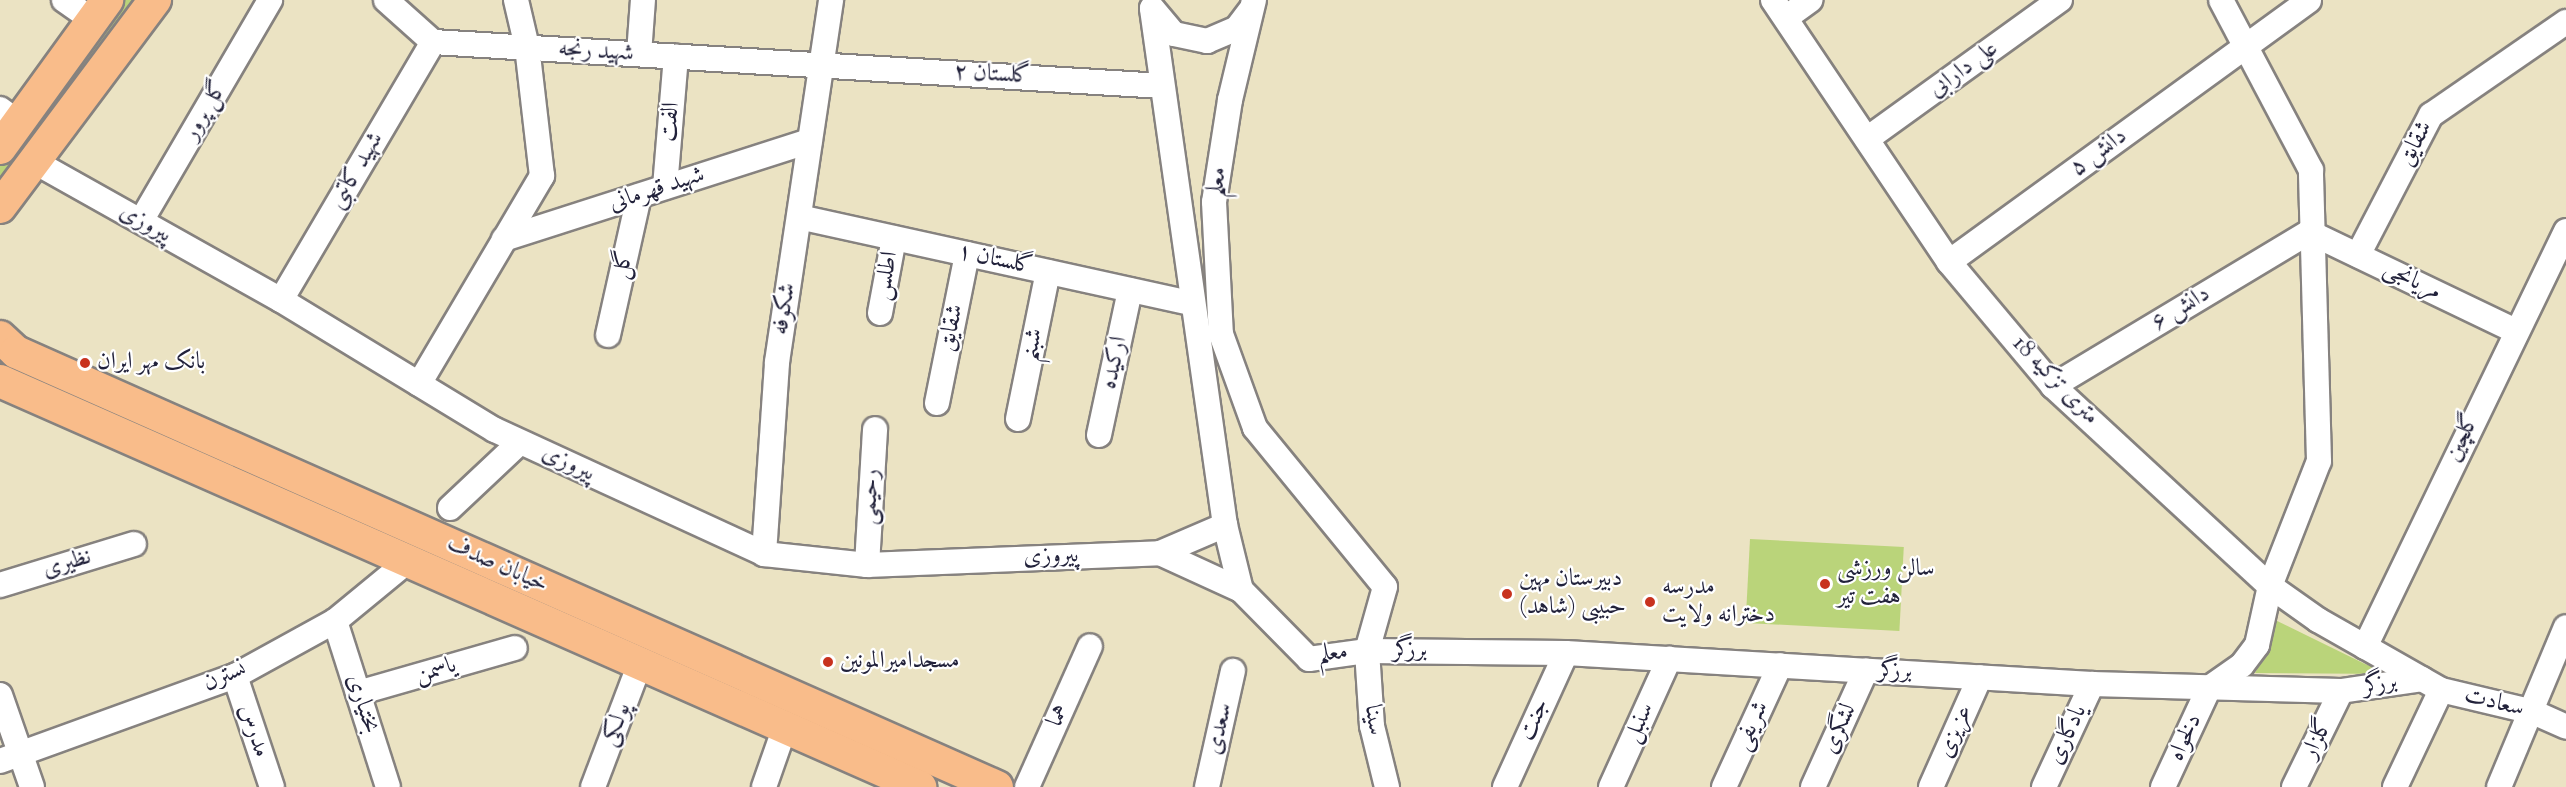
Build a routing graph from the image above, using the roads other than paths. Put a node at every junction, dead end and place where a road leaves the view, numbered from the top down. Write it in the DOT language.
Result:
graph roads {
  1 [pos="64,0"];
  2 [pos="155,0"];
  3 [pos="270,0"];
  4 [pos="386,0"];
  5 [pos="516,0"];
  6 [pos="643,0"];
  7 [pos="831,0"];
  8 [pos="1254,0"];
  9 [pos="1810,0"];
  10 [pos="2060,0"];
  11 [pos="2221,0"];
  12 [pos="2309,0"];
  13 [pos="1151,5"];
  14 [pos="1780,9"];
  15 [pos="100,10"];
  16 [pos="2566,22"];
  17 [pos="433,42"];
  18 [pos="2248,44"];
  19 [pos="527,47"];
  20 [pos="639,54"];
  21 [pos="676,56"];
  22 [pos="821,65"];
  23 [pos="1162,86"];
  24 [pos="9,116"];
  25 [pos="1867,140"];
  26 [pos="810,141"];
  27 [pos="0,148"];
  28 [pos="35,162"];
  29 [pos="665,187"];
  30 [pos="639,196"];
  31 [pos="0,207"];
  32 [pos="799,217"];
  33 [pos="141,221"];
  34 [pos="2566,231"];
  35 [pos="2309,232"];
  36 [pos="894,238"];
  37 [pos="504,239"];
  38 [pos="967,254"];
  39 [pos="2358,255"];
  40 [pos="1949,262"];
  41 [pos="1048,272"];
  42 [pos="1130,290"];
  43 [pos="281,300"];
  44 [pos="1191,303"];
  45 [pos="880,314"];
  46 [pos="2514,330"];
  47 [pos="608,335"];
  48 [pos="0,337"];
  49 [pos="0,381"];
  50 [pos="419,384"];
  51 [pos="2054,386"];
  52 [pos="937,403"];
  53 [pos="1018,418"];
  54 [pos="875,429"];
  55 [pos="1099,435"];
  56 [pos="520,442"];
  57 [pos="450,508"];
  58 [pos="1225,525"];
  59 [pos="134,543"];
  60 [pos="1160,553"];
  61 [pos="764,554"];
  62 [pos="408,561"];
  63 [pos="867,565"];
  64 [pos="0,585"];
  65 [pos="2270,586"];
  66 [pos="1242,590"];
  67 [pos="335,621"];
  68 [pos="2566,627"];
  69 [pos="1090,646"];
  70 [pos="2365,647"];
  71 [pos="515,648"];
  72 [pos="1367,651"];
  73 [pos="1566,653"];
  74 [pos="1669,659"];
  75 [pos="640,663"];
  76 [pos="1780,665"];
  77 [pos="1866,670"];
  78 [pos="1233,671"];
  79 [pos="235,675"];
  80 [pos="1980,677"];
  81 [pos="2092,684"];
  82 [pos="2432,684"];
  83 [pos="2209,688"];
  84 [pos="2342,691"];
  85 [pos="358,693"];
  86 [pos="0,695"];
  87 [pos="2533,712"];
  88 [pos="2566,727"];
  89 [pos="785,728"];
  90 [pos="10,757"];
  91 [pos="32,787"];
  92 [pos="272,787"];
  93 [pos="388,787"];
  94 [pos="593,787"];
  95 [pos="764,787"];
  96 [pos="920,787"];
  97 [pos="997,787"];
  98 [pos="1027,787"];
  99 [pos="1207,787"];
  100 [pos="1387,787"];
  101 [pos="1505,787"];
  102 [pos="1611,787"];
  103 [pos="1724,787"];
  104 [pos="1813,787"];
  105 [pos="1931,787"];
  106 [pos="2044,787"];
  107 [pos="2163,787"];
  108 [pos="2294,787"];
  109 [pos="2395,787"];
  110 [pos="2499,787"];
  1 -- 15 [label="street"];
  2 -- 28 [label="main road"];
  3 -- 33 [label="street, گل پرور"];
  4 -- 17 [label="street"];
  5 -- 19 [label="street"];
  6 -- 20 [label="street"];
  7 -- 22 [label="street, شکوفه"];
  8 -- 13 [label="street"];
  8 -- 72 [label="street, معلم"];
  9 -- 14 [label="street"];
  10 -- 25 [label="street, علی دارابی"];
  11 -- 18 [label="street"];
  12 -- 18 [label="street, دانش ۵"];
  13 -- 23 [label="street, معلم"];
  14 -- 25 [label="street, 18 متری تزکیه"];
  15 -- 24 [label="main road"];
  16 -- 39 [label="street, شقایق"];
  17 -- 19 [label="street, شهید رنجه"];
  17 -- 43 [label="street, شهید کاتبی"];
  18 -- 35 [label="street"];
  18 -- 40 [label="street, دانش ۵"];
  19 -- 20 [label="street, شهید رنجه"];
  19 -- 37 [label="street"];
  20 -- 21 [label="street, شهید رنجه"];
  21 -- 22 [label="street, شهید رنجه"];
  21 -- 29 [label="street, الفت"];
  22 -- 23 [label="street, گلستان ۲"];
  22 -- 26 [label="street, شکوفه"];
  23 -- 44 [label="street, معلم"];
  24 -- 27 [label="main road"];
  25 -- 40 [label="street, 18 متری تزکیه"];
  26 -- 29 [label="street, شهید قهرمانی"];
  26 -- 32 [label="street, شکوفه"];
  28 -- 31 [label="main road"];
  28 -- 33 [label="street, پیروزی"];
  29 -- 30 [label="street, شهید قهرمانی"];
  30 -- 37 [label="street, شهید قهرمانی"];
  30 -- 47 [label="street, گل"];
  32 -- 36 [label="street, گلستان ۱"];
  32 -- 61 [label="street, شکوفه"];
  33 -- 43 [label="street, پیروزی"];
  34 -- 46 [label="street, گلچین"];
  35 -- 39 [label="street, مریانجی"];
  35 -- 51 [label="street, دانش ۶"];
  35 -- 65 [label="street"];
  36 -- 38 [label="street, گلستان ۱"];
  36 -- 45 [label="street, اطلس"];
  37 -- 50 [label="street"];
  38 -- 41 [label="street, گلستان ۱"];
  38 -- 52 [label="street, شقایق"];
  39 -- 46 [label="street, مریانجی"];
  40 -- 51 [label="street, 18 متری تزکیه"];
  41 -- 42 [label="street, گلستان ۱"];
  41 -- 53 [label="street, شبنم"];
  42 -- 44 [label="street, گلستان ۱"];
  42 -- 55 [label="street, ارکیده"];
  43 -- 50 [label="street, پیروزی"];
  44 -- 58 [label="street, معلم"];
  46 -- 70 [label="street, گلچین"];
  48 -- 97 [label="main road, خیابان صدف"];
  49 -- 62 [label="main road, خیابان صدف"];
  50 -- 56 [label="street, پیروزی"];
  51 -- 65 [label="street, 18 متری تزکیه"];
  54 -- 63 [label="street, رحیمی"];
  56 -- 57 [label="street"];
  56 -- 61 [label="street, پیروزی"];
  58 -- 60 [label="street"];
  58 -- 66 [label="street, معلم"];
  59 -- 64 [label="street, نظیری"];
  60 -- 63 [label="street, پیروزی"];
  60 -- 66 [label="street"];
  61 -- 63 [label="street, پیروزی"];
  62 -- 67 [label="street, نسترن"];
  62 -- 75 [label="main road, خیابان صدف"];
  65 -- 70 [label="street, 18 متری تزکیه"];
  65 -- 83 [label="street"];
  66 -- 72 [label="street, معلم"];
  67 -- 79 [label="street, نسترن"];
  67 -- 85 [label="street, بختیاری"];
  68 -- 87 [label="street"];
  69 -- 98 [label="street, هما"];
  70 -- 82 [label="street, 18 متری تزکیه"];
  71 -- 85 [label="street, یاسمن"];
  72 -- 73 [label="street, برزگر"];
  72 -- 100 [label="street, سینا"];
  73 -- 74 [label="street, برزگر"];
  73 -- 101 [label="street, جنت"];
  74 -- 76 [label="street, برزگر"];
  74 -- 102 [label="street, سنبل"];
  75 -- 89 [label="main road, خیابان صدف"];
  75 -- 94 [label="street, پولکی"];
  76 -- 77 [label="street, برزگر"];
  76 -- 103 [label="street, شریفی"];
  77 -- 80 [label="street, برزگر"];
  77 -- 104 [label="street, لشگری"];
  78 -- 99 [label="street, سعدی"];
  79 -- 90 [label="street, نسترن"];
  79 -- 92 [label="street, مدرس"];
  80 -- 81 [label="street, برزگر"];
  80 -- 105 [label="street, عزیزی"];
  81 -- 83 [label="street, برزگر"];
  81 -- 106 [label="street, یادگاری"];
  82 -- 84 [label="street, برزگر"];
  82 -- 87 [label="street, سعادت"];
  82 -- 109 [label="street"];
  83 -- 84 [label="street, برزگر"];
  83 -- 107 [label="street, دلخواه"];
  84 -- 108 [label="street, گلزار"];
  85 -- 93 [label="street, بختیاری"];
  86 -- 90 [label="street"];
  87 -- 88 [label="street, سعادت"];
  87 -- 110 [label="street"];
  89 -- 95 [label="street"];
  89 -- 96 [label="main road, خیابان صدف"];
  90 -- 91 [label="street"];
}
